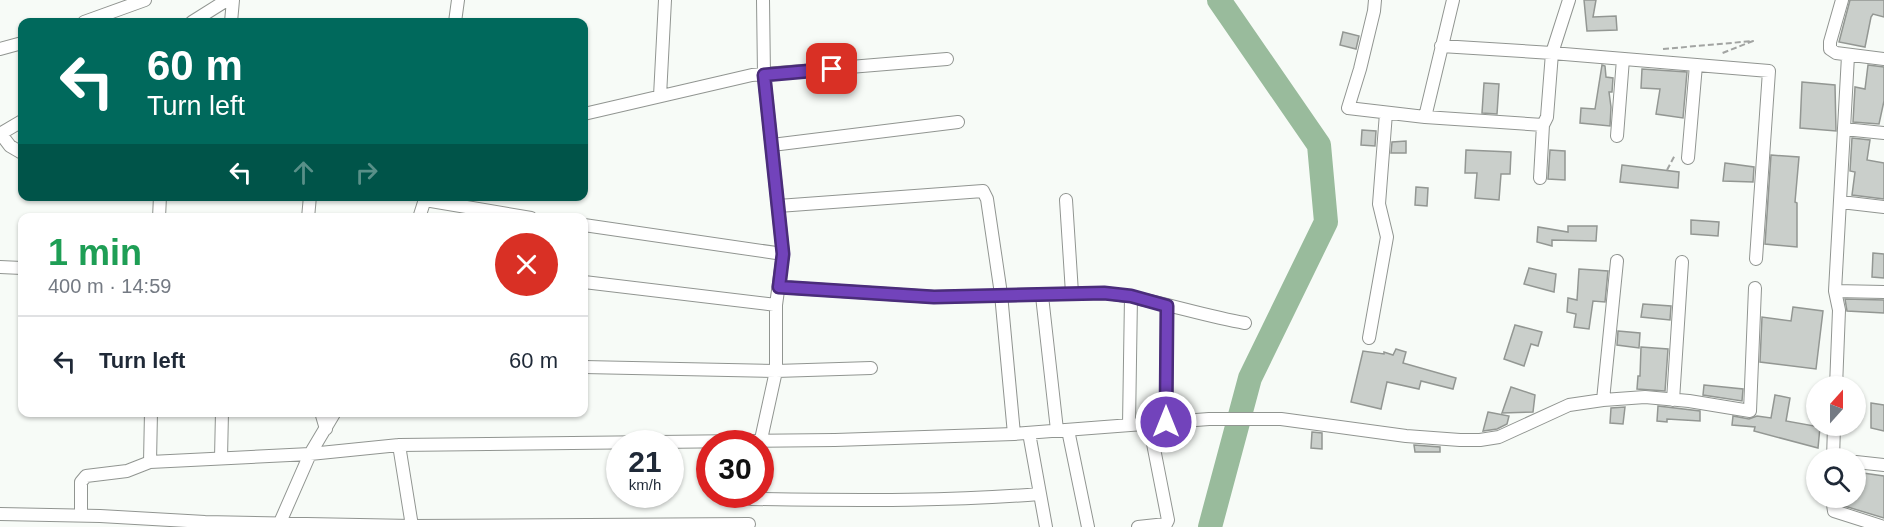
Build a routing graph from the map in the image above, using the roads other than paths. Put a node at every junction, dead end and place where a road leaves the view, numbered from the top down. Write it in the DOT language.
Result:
graph roads {
  1 [pos="145,0"];
  2 [pos="227,0"];
  3 [pos="233,0"];
  4 [pos="458,0"];
  5 [pos="665,0"];
  6 [pos="762,0"];
  7 [pos="1375,0"];
  8 [pos="1453,0"];
  9 [pos="1569,0"];
  10 [pos="1842,0"];
  11 [pos="95,18"];
  12 [pos="198,18"];
  13 [pos="231,18"];
  14 [pos="456,18"];
  15 [pos="18,44"];
  16 [pos="1441,46"];
  17 [pos="0,49"];
  18 [pos="1552,53"];
  19 [pos="1848,56"];
  20 [pos="947,59"];
  21 [pos="1623,59"];
  22 [pos="1884,59"];
  23 [pos="1696,65"];
  24 [pos="764,75"];
  25 [pos="660,96"];
  26 [pos="588,113"];
  27 [pos="1386,113"];
  28 [pos="1425,117"];
  29 [pos="958,122"];
  30 [pos="18,123"];
  31 [pos="1543,125"];
  32 [pos="1844,129"];
  33 [pos="1884,133"];
  34 [pos="0,134"];
  35 [pos="1617,136"];
  36 [pos="772,145"];
  37 [pos="18,151"];
  38 [pos="1688,158"];
  39 [pos="1540,178"];
  40 [pos="1065,200"];
  41 [pos="437,201"];
  42 [pos="1841,202"];
  43 [pos="778,206"];
  44 [pos="1884,207"];
  45 [pos="483,213"];
  46 [pos="588,226"];
  47 [pos="783,254"];
  48 [pos="1755,259"];
  49 [pos="1617,261"];
  50 [pos="1682,262"];
  51 [pos="0,267"];
  52 [pos="18,268"];
  53 [pos="588,282"];
  54 [pos="779,287"];
  55 [pos="1755,288"];
  56 [pos="1835,291"];
  57 [pos="1884,292"];
  58 [pos="1072,293"];
  59 [pos="1001,294"];
  60 [pos="1042,296"];
  61 [pos="1131,296"];
  62 [pos="776,305"];
  63 [pos="1167,306"];
  64 [pos="1245,323"];
  65 [pos="1370,339"];
  66 [pos="588,367"];
  67 [pos="871,368"];
  68 [pos="776,370"];
  69 [pos="1836,376"];
  70 [pos="1603,400"];
  71 [pos="1673,400"];
  72 [pos="151,417"];
  73 [pos="222,417"];
  74 [pos="322,417"];
  75 [pos="332,417"];
  76 [pos="1166,422"];
  77 [pos="1149,423"];
  78 [pos="1129,425"];
  79 [pos="326,429"];
  80 [pos="763,430"];
  81 [pos="1063,430"];
  82 [pos="1029,433"];
  83 [pos="1014,434"];
  84 [pos="696,443"];
  85 [pos="774,443"];
  86 [pos="399,445"];
  87 [pos="310,454"];
  88 [pos="221,458"];
  89 [pos="150,462"];
  90 [pos="1866,463"];
  91 [pos="1884,465"];
  92 [pos="1039,494"];
  93 [pos="774,498"];
  94 [pos="750,508"];
  95 [pos="1834,508"];
  96 [pos="0,514"];
  97 [pos="81,515"];
  98 [pos="279,525"];
  99 [pos="412,526"];
  100 [pos="428,526"];
  101 [pos="749,526"];
  102 [pos="1884,526"];
  103 [pos="1046,527"];
  104 [pos="1088,527"];
  105 [pos="1138,527"];
  1 -- 11 [label="street"];
  2 -- 12 [label="street"];
  3 -- 13 [label="street"];
  4 -- 14 [label="street"];
  5 -- 25 [label="street"];
  6 -- 24 [label="street"];
  7 -- 27 [label="street"];
  8 -- 16 [label="street"];
  9 -- 18 [label="street"];
  10 -- 19 [label="street"];
  15 -- 17 [label="street"];
  16 -- 18 [label="street"];
  16 -- 28 [label="street"];
  18 -- 21 [label="street"];
  18 -- 31 [label="street"];
  19 -- 22 [label="street"];
  19 -- 32 [label="street"];
  20 -- 24 [label="street"];
  21 -- 23 [label="street"];
  21 -- 35 [label="street"];
  23 -- 38 [label="street"];
  23 -- 48 [label="street"];
  24 -- 25 [label="street"];
  24 -- 36 [label="street"];
  25 -- 26 [label="street"];
  27 -- 28 [label="street"];
  27 -- 65 [label="street"];
  28 -- 31 [label="street"];
  29 -- 36 [label="street"];
  30 -- 34 [label="street"];
  31 -- 39 [label="street"];
  32 -- 33 [label="street"];
  32 -- 42 [label="street"];
  34 -- 37 [label="street"];
  36 -- 43 [label="street"];
  40 -- 58 [label="street"];
  41 -- 45 [label="street"];
  42 -- 44 [label="street"];
  42 -- 56 [label="street"];
  43 -- 47 [label="street"];
  43 -- 59 [label="street"];
  46 -- 47 [label="street"];
  47 -- 54 [label="street"];
  49 -- 70 [label="street"];
  50 -- 71 [label="street"];
  51 -- 52 [label="street"];
  53 -- 62 [label="street"];
  54 -- 59 [label="street"];
  54 -- 62 [label="street"];
  55 -- 71 [label="street"];
  56 -- 57 [label="street"];
  56 -- 69 [label="street"];
  58 -- 60 [label="street"];
  58 -- 61 [label="street"];
  59 -- 60 [label="street"];
  59 -- 83 [label="street"];
  60 -- 81 [label="street"];
  61 -- 63 [label="street"];
  61 -- 78 [label="street"];
  62 -- 68 [label="street"];
  63 -- 64 [label="street"];
  63 -- 76 [label="street"];
  66 -- 68 [label="street"];
  67 -- 68 [label="street"];
  68 -- 80 [label="street"];
  70 -- 71 [label="street"];
  70 -- 76 [label="street"];
  72 -- 89 [label="street"];
  73 -- 88 [label="street"];
  74 -- 79 [label="street"];
  75 -- 79 [label="street"];
  76 -- 77 [label="street"];
  77 -- 78 [label="street"];
  77 -- 105 [label="street"];
  78 -- 81 [label="street"];
  79 -- 87 [label="street"];
  81 -- 82 [label="street"];
  81 -- 104 [label="street"];
  82 -- 83 [label="street"];
  82 -- 92 [label="street"];
  83 -- 85 [label="street"];
  84 -- 86 [label="street"];
  86 -- 87 [label="street"];
  86 -- 99 [label="street"];
  87 -- 88 [label="street"];
  87 -- 98 [label="street"];
  88 -- 89 [label="street"];
  89 -- 97 [label="street"];
  90 -- 91 [label="street"];
  92 -- 93 [label="street"];
  92 -- 103 [label="street"];
  94 -- 101 [label="street"];
  95 -- 102 [label="street"];
  96 -- 97 [label="street"];
  97 -- 98 [label="street"];
  98 -- 99 [label="street"];
  99 -- 100 [label="street"];
  100 -- 101 [label="street"];
}
